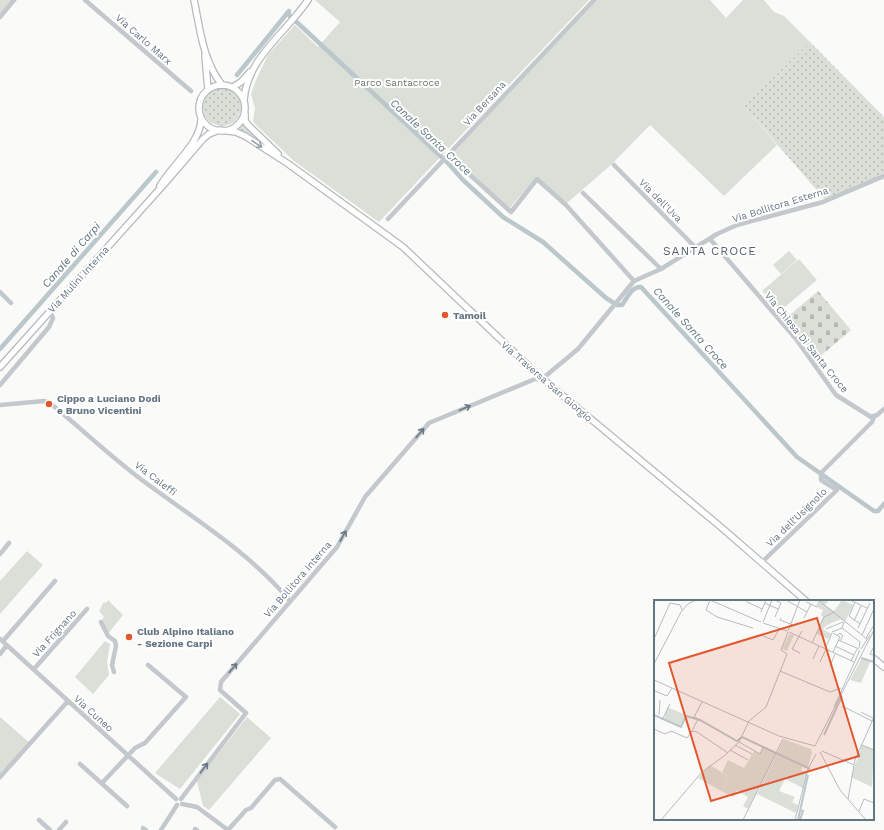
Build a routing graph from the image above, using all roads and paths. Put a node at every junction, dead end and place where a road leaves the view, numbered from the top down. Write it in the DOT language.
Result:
graph roads {
  1 [pos="14,0"];
  2 [pos="85,0"];
  3 [pos="194,0"];
  4 [pos="308,0"];
  5 [pos="594,0"];
  6 [pos="0,17"];
  7 [pos="205,53"];
  8 [pos="255,66"];
  9 [pos="222,85"];
  10 [pos="233,87"];
  11 [pos="208,90"];
  12 [pos="191,92"];
  13 [pos="244,101"];
  14 [pos="245,111"];
  15 [pos="201,116"];
  16 [pos="225,130"];
  17 [pos="447,156"];
  18 [pos="287,163"];
  19 [pos="614,165"];
  20 [pos="884,176"];
  21 [pos="156,191"];
  22 [pos="583,193"];
  23 [pos="388,219"];
  24 [pos="710,239"];
  25 [pos="696,248"];
  26 [pos="661,269"];
  27 [pos="634,281"];
  28 [pos="0,292"];
  29 [pos="11,303"];
  30 [pos="50,312"];
  31 [pos="0,367"];
  32 [pos="542,379"];
  33 [pos="0,385"];
  34 [pos="0,405"];
  35 [pos="884,409"];
  36 [pos="874,417"];
  37 [pos="10,543"];
  38 [pos="0,554"];
  39 [pos="762,562"];
  40 [pos="55,581"];
  41 [pos="805,600"];
  42 [pos="290,601"];
  43 [pos="87,609"];
  44 [pos="101,622"];
  45 [pos="1,640"];
  46 [pos="7,646"];
  47 [pos="0,654"];
  48 [pos="874,659"];
  49 [pos="148,665"];
  50 [pos="884,668"];
  51 [pos="34,669"];
  52 [pos="114,672"];
  53 [pos="68,701"];
  54 [pos="129,756"];
  55 [pos="80,764"];
  56 [pos="0,777"];
  57 [pos="102,784"];
  58 [pos="179,802"];
  59 [pos="127,806"];
  60 [pos="39,820"];
  61 [pos="66,822"];
  62 [pos="335,827"];
  63 [pos="50,830"];
  64 [pos="59,830"];
  65 [pos="161,830"];
  66 [pos="228,830"];
  1 -- 6 [label="street"];
  2 -- 12 [label="street, Via Carlo Marx"];
  3 -- 7 [label="main road"];
  4 -- 8 [label="main road"];
  5 -- 17 [label="street, Via Bersana"];
  7 -- 9 [label="main road"];
  7 -- 11 [label="main road"];
  8 -- 10 [label="main road"];
  8 -- 13 [label="main road"];
  9 -- 10 [label="main road"];
  9 -- 11 [label="main road"];
  10 -- 13 [label="main road"];
  11 -- 15 [label="main road"];
  13 -- 14 [label="main road"];
  14 -- 16 [label="main road"];
  14 -- 18 [label="main road, Via Traversa San Giorgio"];
  15 -- 16 [label="main road"];
  15 -- 21 [label="main road, Via Mulini Interna"];
  16 -- 18 [label="main road, Via Traversa San Giorgio, one-way"];
  16 -- 21 [label="main road, Via Mulini Interna"];
  17 -- 23 [label="street, Via Bersana"];
  17 -- 27 [label="street"];
  18 -- 32 [label="main road, Via Traversa San Giorgio"];
  19 -- 25 [label="street, Via dell'Uva"];
  20 -- 24 [label="street, Via Bollitora Esterna"];
  21 -- 30 [label="main road, Via Mulini Interna"];
  22 -- 26 [label="street"];
  24 -- 25 [label="street, Via Bollitora Esterna"];
  24 -- 36 [label="street, Via Chiesa Di Santa Croce"];
  25 -- 26 [label="street, Via Bollitora Esterna"];
  26 -- 27 [label="street, Via Bollitora Esterna"];
  27 -- 32 [label="street, Via Bollitora Esterna"];
  28 -- 29 [label="street"];
  30 -- 31 [label="main road, Via Mulini Interna"];
  30 -- 33 [label="street"];
  32 -- 39 [label="main road, Via Traversa San Giorgio"];
  42 -- 32 [label="street, Via Bollitora Interna, one-way"];
  34 -- 42 [label="street, Via Caleffi"];
  35 -- 36 [label="street"];
  36 -- 39 [label="street, Via dell'Usignolo"];
  37 -- 38 [label="street"];
  39 -- 41 [label="main road, Via Traversa San Giorgio"];
  40 -- 45 [label="street"];
  58 -- 42 [label="street, Via Bollitora Interna, one-way"];
  43 -- 51 [label="street, Via Frignano"];
  44 -- 52 [label="street"];
  45 -- 46 [label="street, Via Cuneo"];
  46 -- 47 [label="street"];
  46 -- 51 [label="street, Via Cuneo"];
  48 -- 50 [label="main road"];
  49 -- 54 [label="street"];
  51 -- 53 [label="street, Via Cuneo"];
  53 -- 54 [label="street, Via Cuneo"];
  53 -- 56 [label="street"];
  54 -- 57 [label="street"];
  54 -- 58 [label="street, Via Cuneo"];
  55 -- 57 [label="street"];
  57 -- 59 [label="street"];
  58 -- 65 [label="street, Via Bollitora Interna"];
  58 -- 66 [label="street"];
  60 -- 63 [label="street"];
  61 -- 64 [label="street"];
  62 -- 66 [label="street"];
}
